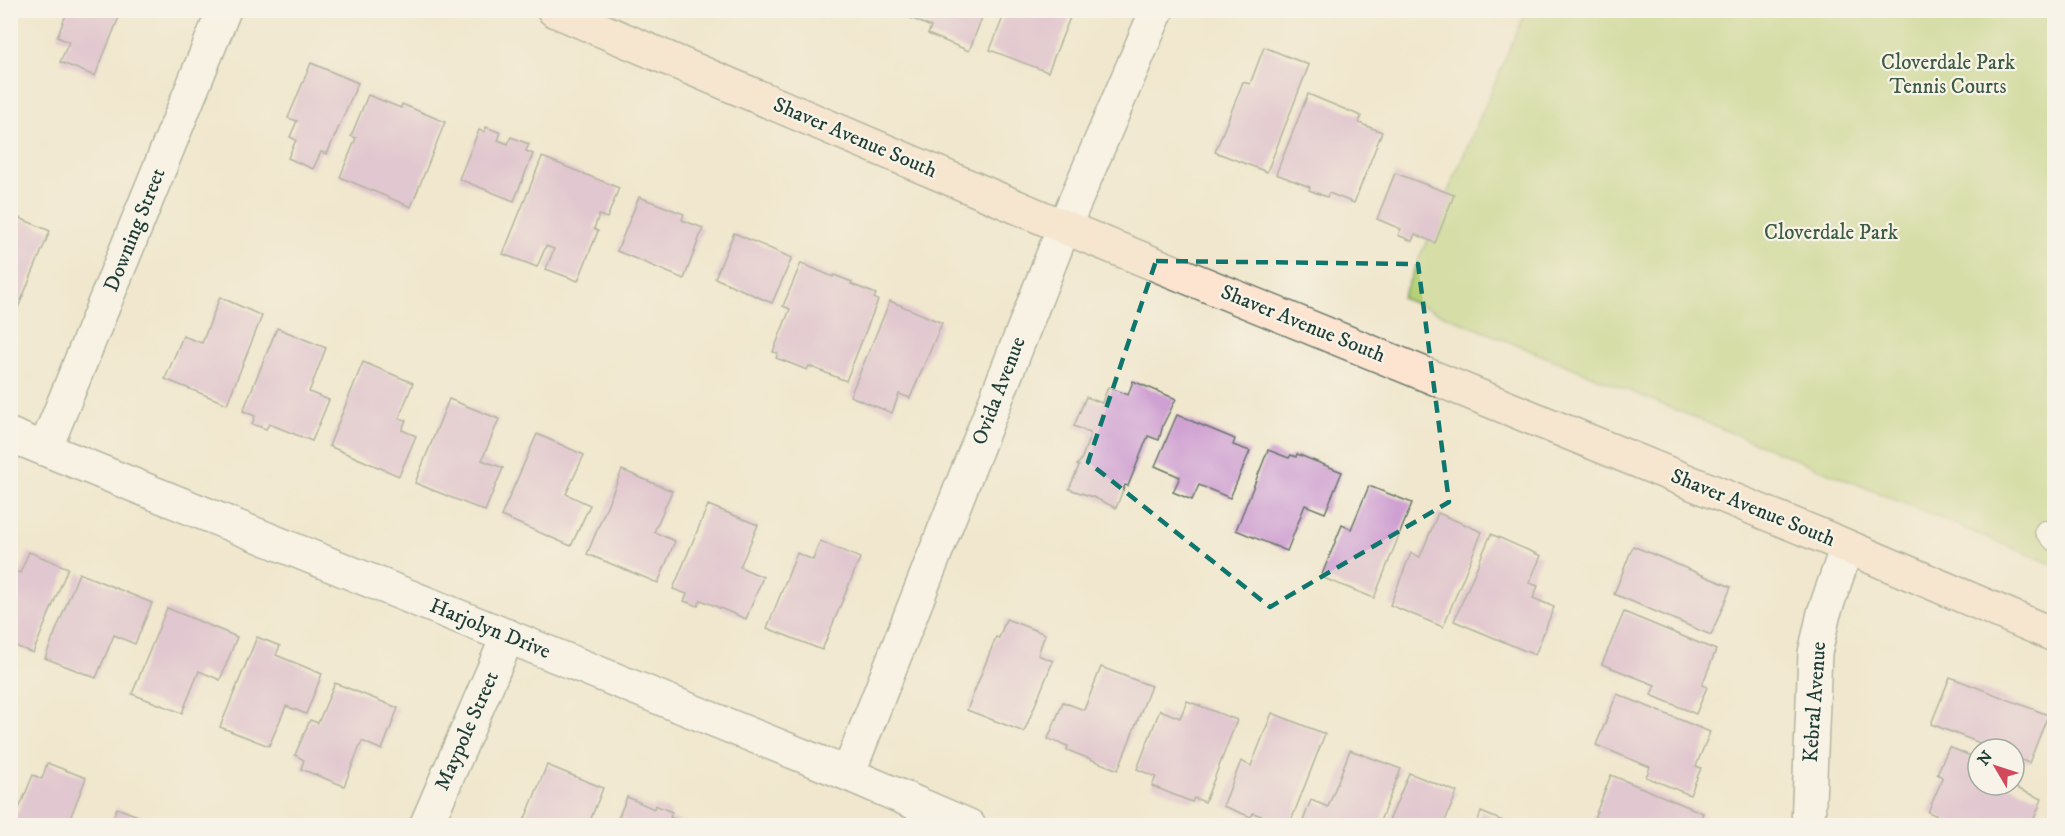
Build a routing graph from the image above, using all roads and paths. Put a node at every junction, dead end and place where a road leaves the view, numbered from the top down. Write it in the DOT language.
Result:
graph roads {
  1 [pos="224,10"];
  2 [pos="554,10"];
  3 [pos="1156,10"];
  4 [pos="1064,227"];
  5 [pos="10,435"];
  6 [pos="45,449"];
  7 [pos="1847,547"];
  8 [pos="2055,635"];
  9 [pos="507,636"];
  10 [pos="848,774"];
  11 [pos="426,825"];
  12 [pos="969,825"];
  13 [pos="1808,825"];
  1 -- 6 [label="street, Downing Street"];
  2 -- 4 [label="street, Shaver Avenue South"];
  3 -- 4 [label="street, Ovida Avenue"];
  4 -- 7 [label="street, Shaver Avenue South"];
  4 -- 10 [label="street, Ovida Avenue"];
  5 -- 6 [label="street, Harjolyn Drive"];
  6 -- 9 [label="street, Harjolyn Drive"];
  7 -- 8 [label="street, Shaver Avenue South"];
  7 -- 13 [label="street, Kebral Avenue"];
  9 -- 10 [label="street, Harjolyn Drive"];
  9 -- 11 [label="street, Maypole Street"];
  10 -- 12 [label="street, Harjolyn Drive"];
}
